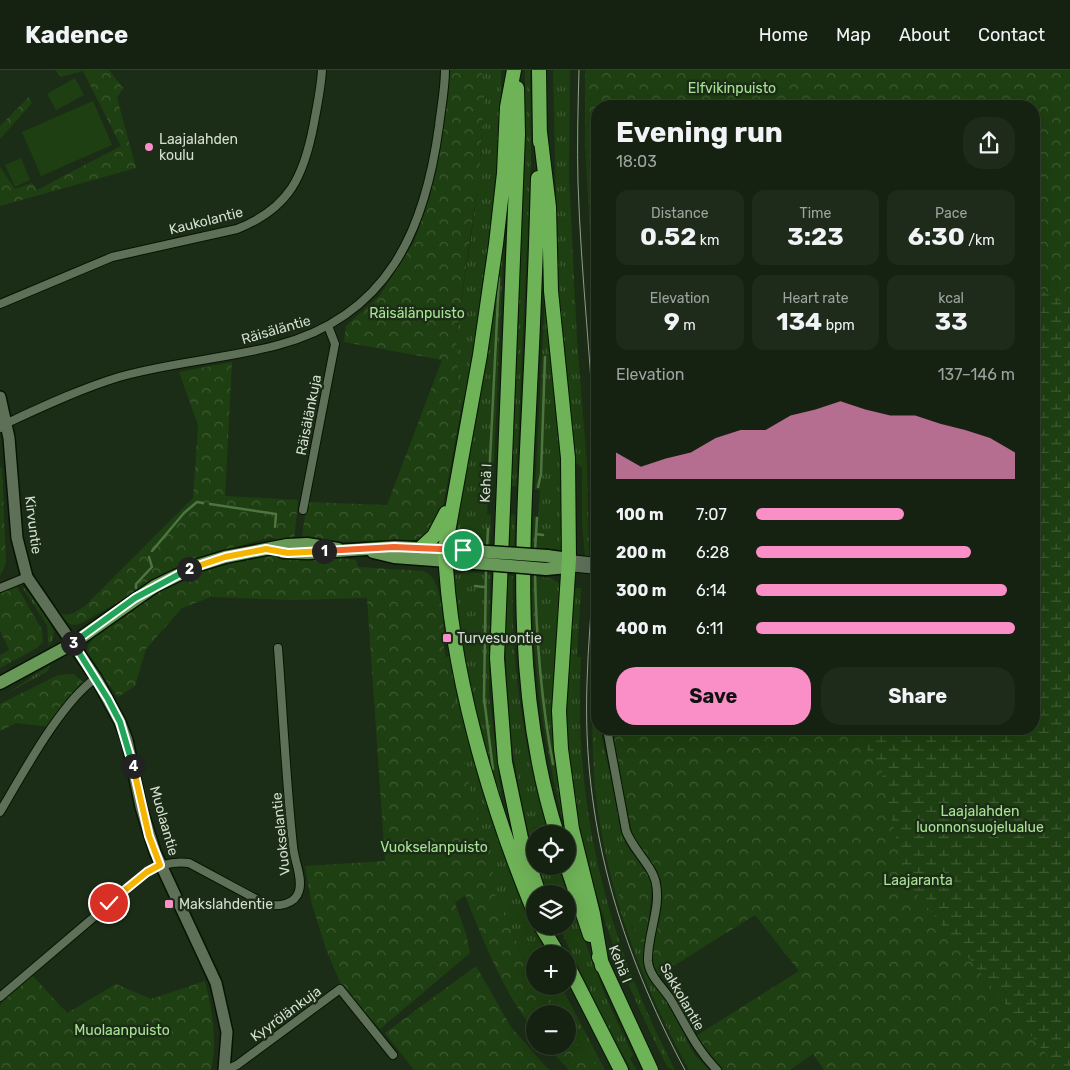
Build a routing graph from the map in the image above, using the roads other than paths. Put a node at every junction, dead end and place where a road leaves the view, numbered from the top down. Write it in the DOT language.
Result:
graph roads {
  1 [pos="322,70"];
  2 [pos="445,70"];
  3 [pos="515,70"];
  4 [pos="539,70"];
  5 [pos="540,132"];
  6 [pos="0,304"];
  7 [pos="328,326"];
  8 [pos="0,397"];
  9 [pos="3,425"];
  10 [pos="454,496"];
  11 [pos="303,510"];
  12 [pos="422,547"];
  13 [pos="364,550"];
  14 [pos="445,555"];
  15 [pos="591,562"];
  16 [pos="568,563"];
  17 [pos="591,568"];
  18 [pos="27,577"];
  19 [pos="0,588"];
  20 [pos="72,644"];
  21 [pos="278,648"];
  22 [pos="96,678"];
  23 [pos="0,683"];
  24 [pos="608,735"];
  25 [pos="0,812"];
  26 [pos="555,825"];
  27 [pos="160,865"];
  28 [pos="571,875"];
  29 [pos="535,885"];
  30 [pos="526,890"];
  31 [pos="602,966"];
  32 [pos="576,983"];
  33 [pos="0,997"];
  34 [pos="393,1055"];
  35 [pos="225,1070"];
  36 [pos="621,1070"];
  37 [pos="651,1070"];
  38 [pos="717,1070"];
  1 -- 6 [label="street, Kaukolantie"];
  2 -- 7 [label="street, Räisäläntie"];
  3 -- 10 [label="highway"];
  3 -- 29 [label="highway, Kehä I"];
  4 -- 5 [label="highway"];
  5 -- 16 [label="highway"];
  5 -- 26 [label="highway"];
  7 -- 9 [label="street, Räisäläntie"];
  7 -- 11 [label="street, Räisälänkuja"];
  8 -- 9 [label="street, Kirvuntie"];
  9 -- 18 [label="street, Kirvuntie"];
  10 -- 12 [label="highway"];
  10 -- 14 [label="highway"];
  12 -- 13 [label="main road"];
  12 -- 14 [label="main road"];
  13 -- 14 [label="main road"];
  13 -- 20 [label="main road"];
  14 -- 16 [label="main road, bridge"];
  14 -- 30 [label="highway"];
  15 -- 16 [label="street"];
  16 -- 17 [label="street"];
  16 -- 31 [label="highway"];
  18 -- 19 [label="street"];
  18 -- 20 [label="street, Kirvuntie"];
  20 -- 22 [label="street, Muolaantie"];
  20 -- 23 [label="main road"];
  21 -- 27 [label="street, Vuokselantie"];
  22 -- 25 [label="street"];
  22 -- 27 [label="street, Muolaantie"];
  24 -- 38 [label="street, Sakkolantie"];
  27 -- 33 [label="street"];
  27 -- 35 [label="street, Muolaantie"];
  28 -- 31 [label="highway, Kehä I"];
  31 -- 37 [label="highway, Kehä I"];
  32 -- 36 [label="highway"];
  34 -- 35 [label="street, Kyyrölänkuja"];
}
